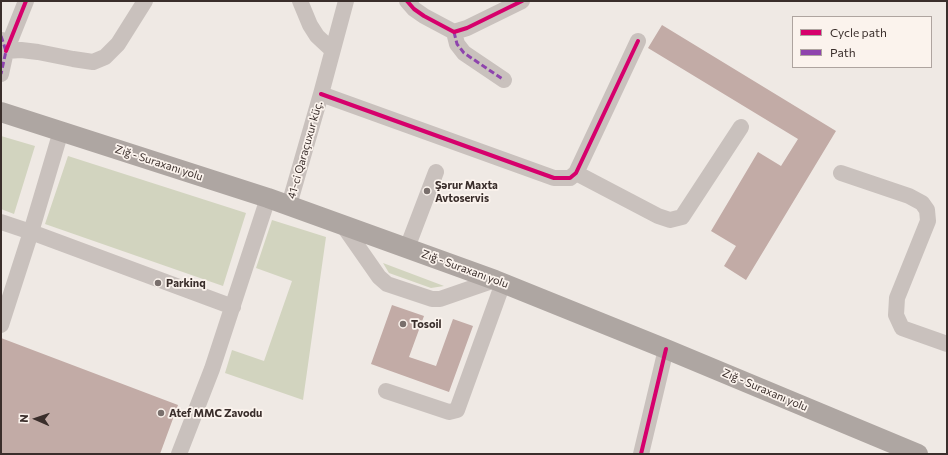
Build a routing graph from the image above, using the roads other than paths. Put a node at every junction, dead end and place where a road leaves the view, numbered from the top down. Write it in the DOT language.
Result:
graph roads {
  1 [pos="26,1"];
  2 [pos="145,1"];
  3 [pos="300,1"];
  4 [pos="346,1"];
  5 [pos="408,1"];
  6 [pos="522,1"];
  7 [pos="454,32"];
  8 [pos="638,41"];
  9 [pos="3,44"];
  10 [pos="332,50"];
  11 [pos="1,74"];
  12 [pos="504,80"];
  13 [pos="321,94"];
  14 [pos="1,112"];
  15 [pos="742,127"];
  16 [pos="61,131"];
  17 [pos="436,172"];
  18 [pos="576,173"];
  19 [pos="841,173"];
  20 [pos="268,198"];
  21 [pos="289,206"];
  22 [pos="1,222"];
  23 [pos="342,224"];
  24 [pos="31,232"];
  25 [pos="407,248"];
  26 [pos="499,282"];
  27 [pos="233,307"];
  28 [pos="1,325"];
  29 [pos="947,344"];
  30 [pos="666,349"];
  31 [pos="386,391"];
  32 [pos="179,454"];
  33 [pos="642,454"];
  34 [pos="918,454"];
  1 -- 9 [label="street"];
  2 -- 9 [label="street"];
  3 -- 10 [label="street"];
  4 -- 10 [label="street, 41-ci Qaraçuxur küç."];
  5 -- 7 [label="street"];
  6 -- 7 [label="street"];
  7 -- 12 [label="street"];
  8 -- 18 [label="street"];
  9 -- 11 [label="street"];
  10 -- 13 [label="street, 41-ci Qaraçuxur küç."];
  13 -- 18 [label="street"];
  13 -- 21 [label="street, 41-ci Qaraçuxur küç."];
  14 -- 16 [label="main road, Zığ - Suraxanı yolu"];
  15 -- 18 [label="street"];
  16 -- 20 [label="main road, Zığ - Suraxanı yolu"];
  16 -- 24 [label="street"];
  17 -- 25 [label="street"];
  19 -- 29 [label="street"];
  20 -- 21 [label="main road, Zığ - Suraxanı yolu"];
  20 -- 27 [label="street"];
  21 -- 23 [label="main road, Zığ - Suraxanı yolu"];
  22 -- 24 [label="street"];
  23 -- 25 [label="main road, Zığ - Suraxanı yolu"];
  23 -- 26 [label="street"];
  24 -- 27 [label="street"];
  24 -- 28 [label="street"];
  25 -- 26 [label="main road, Zığ - Suraxanı yolu"];
  26 -- 30 [label="main road, Zığ - Suraxanı yolu"];
  26 -- 31 [label="street"];
  27 -- 32 [label="street"];
  30 -- 33 [label="street"];
  30 -- 34 [label="main road, Zığ - Suraxanı yolu"];
}
